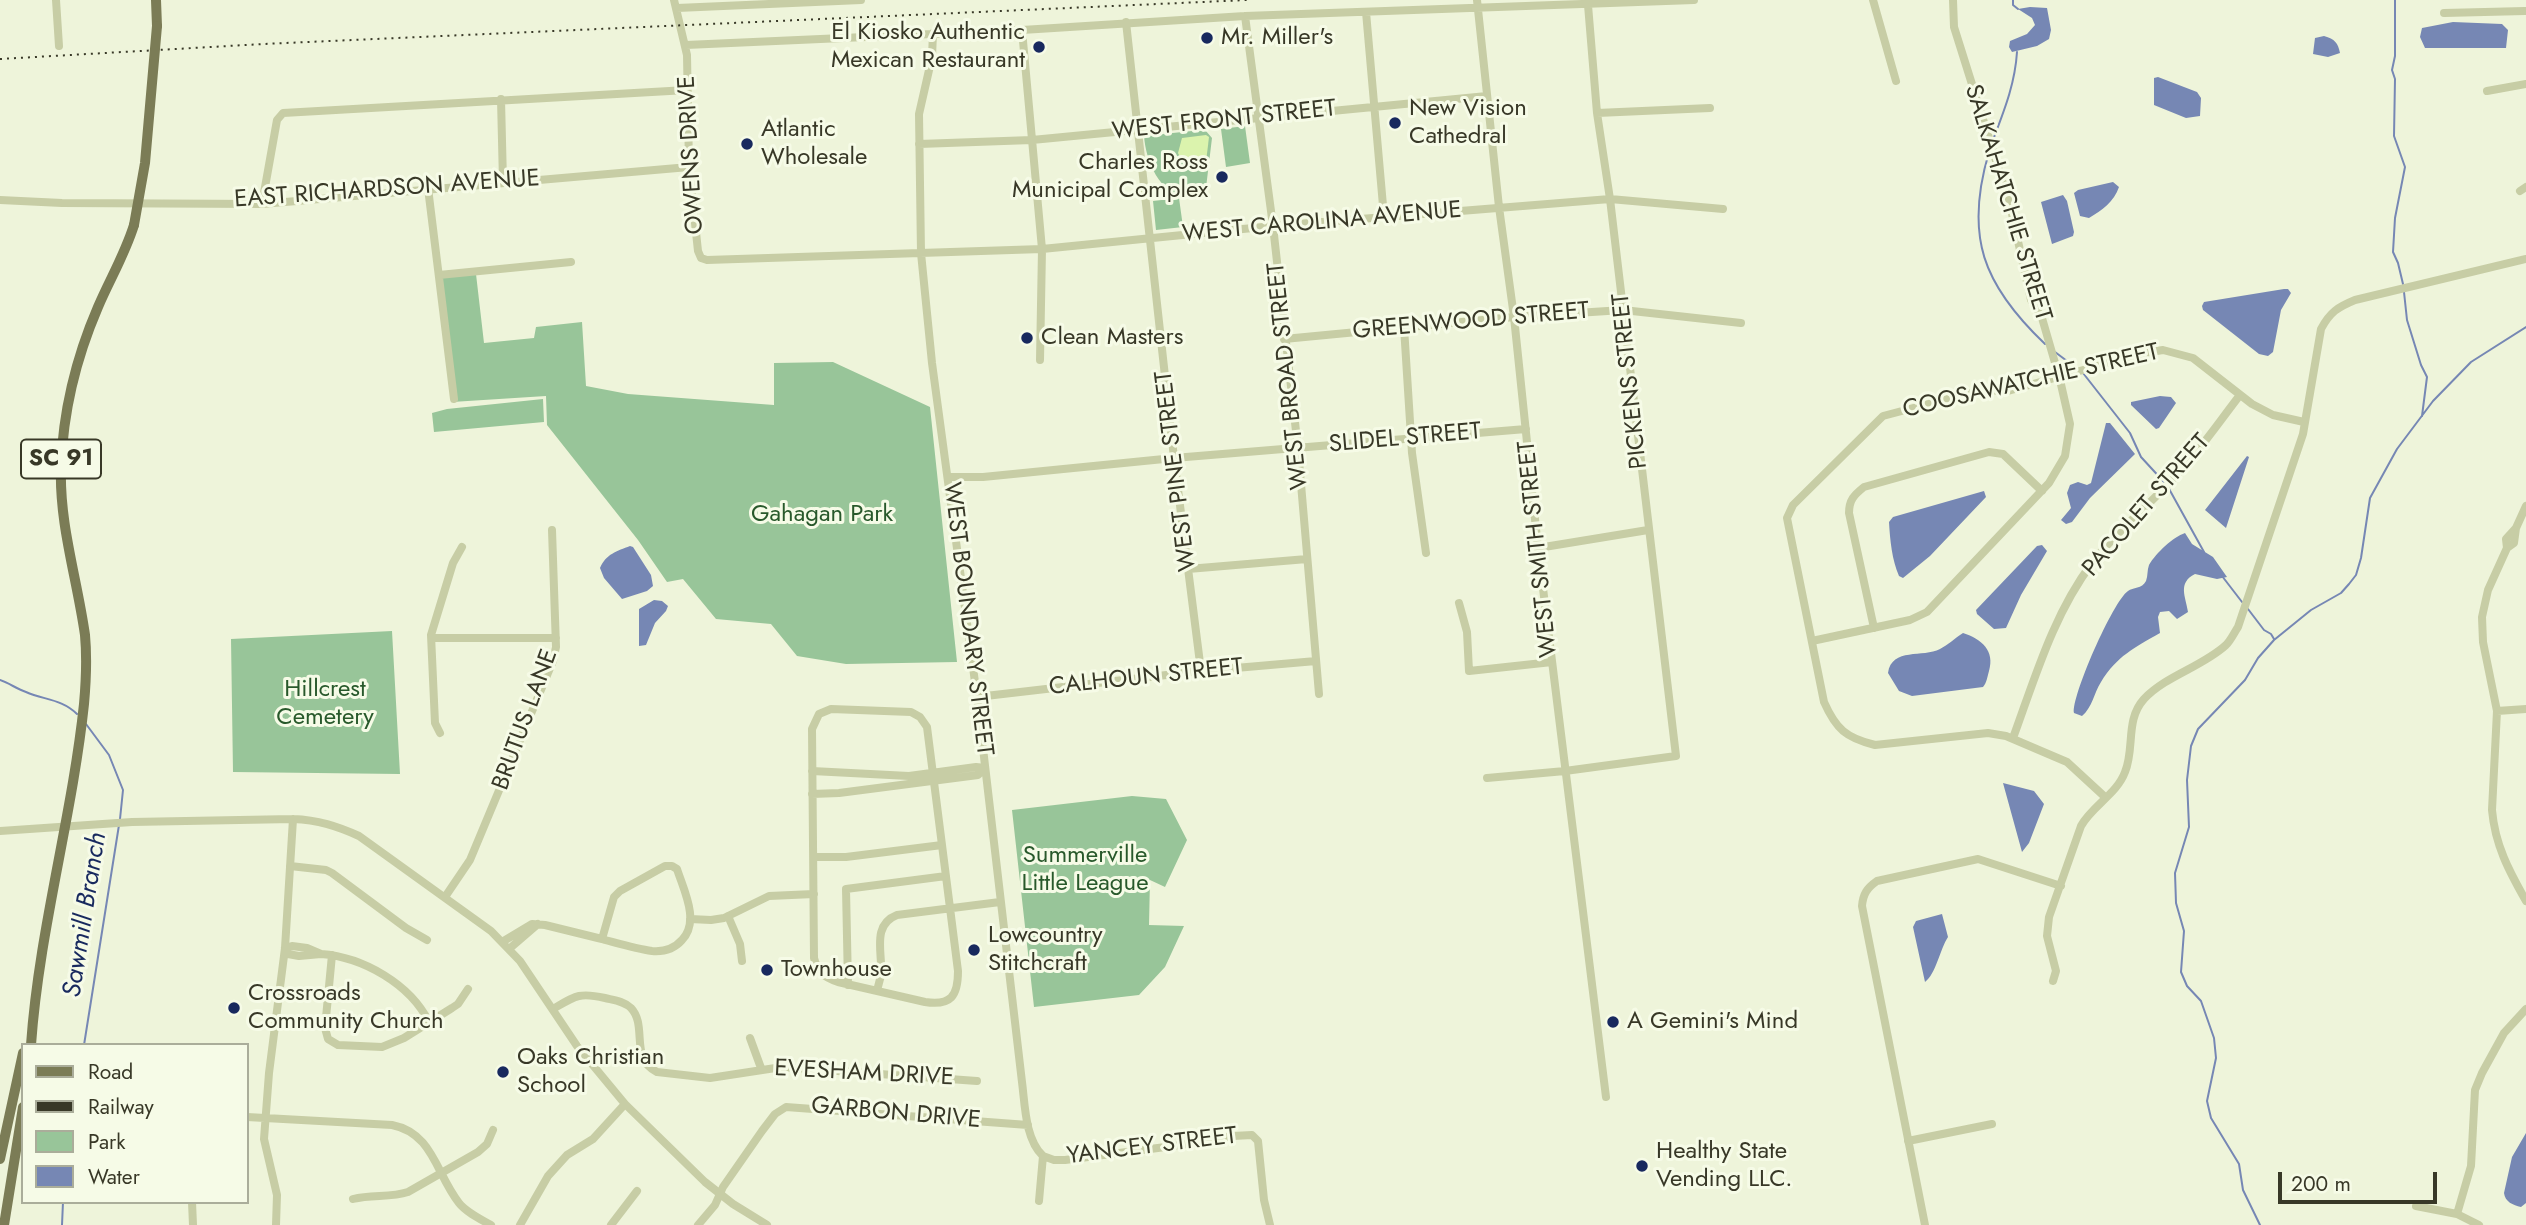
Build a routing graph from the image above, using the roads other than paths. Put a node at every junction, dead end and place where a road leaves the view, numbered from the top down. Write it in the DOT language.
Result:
graph roads {
  1 [pos="56,0"];
  2 [pos="156,0"];
  3 [pos="861,0"];
  4 [pos="1694,0"];
  5 [pos="1873,0"];
  6 [pos="1953,0"];
  7 [pos="2525,0"];
  8 [pos="676,4"];
  9 [pos="1477,4"];
  10 [pos="1588,5"];
  11 [pos="1366,12"];
  12 [pos="2444,13"];
  13 [pos="2525,13"];
  14 [pos="1245,16"];
  15 [pos="1126,22"];
  16 [pos="1022,30"];
  17 [pos="933,33"];
  18 [pos="705,43"];
  19 [pos="686,45"];
  20 [pos="59,47"];
  21 [pos="687,55"];
  22 [pos="1896,80"];
  23 [pos="2526,85"];
  24 [pos="687,90"];
  25 [pos="2487,92"];
  26 [pos="1487,96"];
  27 [pos="501,99"];
  28 [pos="1376,107"];
  29 [pos="1710,108"];
  30 [pos="1597,113"];
  31 [pos="1258,116"];
  32 [pos="1139,129"];
  33 [pos="1032,140"];
  34 [pos="919,144"];
  35 [pos="690,167"];
  36 [pos="503,182"];
  37 [pos="428,188"];
  38 [pos="1610,199"];
  39 [pos="0,200"];
  40 [pos="262,204"];
  41 [pos="1499,207"];
  42 [pos="1723,209"];
  43 [pos="1384,217"];
  44 [pos="1273,226"];
  45 [pos="1150,238"];
  46 [pos="1042,249"];
  47 [pos="921,253"];
  48 [pos="2526,259"];
  49 [pos="571,262"];
  50 [pos="439,275"];
  51 [pos="1623,310"];
  52 [pos="1514,317"];
  53 [pos="1741,323"];
  54 [pos="1404,327"];
  55 [pos="1284,339"];
  56 [pos="1040,360"];
  57 [pos="2059,377"];
  58 [pos="2241,394"];
  59 [pos="454,399"];
  60 [pos="2304,422"];
  61 [pos="1526,429"];
  62 [pos="1411,439"];
  63 [pos="1298,449"];
  64 [pos="1174,458"];
  65 [pos="949,477"];
  66 [pos="2042,491"];
  67 [pos="2526,506"];
  68 [pos="552,530"];
  69 [pos="1648,530"];
  70 [pos="462,547"];
  71 [pos="1538,548"];
  72 [pos="1426,553"];
  73 [pos="1307,559"];
  74 [pos="1188,569"];
  75 [pos="1459,603"];
  76 [pos="1874,628"];
  77 [pos="432,638"];
  78 [pos="556,638"];
  79 [pos="1812,641"];
  80 [pos="1316,661"];
  81 [pos="1552,662"];
  82 [pos="1201,670"];
  83 [pos="1318,694"];
  84 [pos="977,697"];
  85 [pos="2526,709"];
  86 [pos="2497,711"];
  87 [pos="440,733"];
  88 [pos="2013,738"];
  89 [pos="985,768"];
  90 [pos="812,771"];
  91 [pos="1565,771"];
  92 [pos="865,773"];
  93 [pos="933,777"];
  94 [pos="1487,778"];
  95 [pos="864,789"];
  96 [pos="812,794"];
  97 [pos="2105,797"];
  98 [pos="293,819"];
  99 [pos="64,828"];
  100 [pos="0,831"];
  101 [pos="942,845"];
  102 [pos="814,857"];
  103 [pos="290,866"];
  104 [pos="946,876"];
  105 [pos="2061,886"];
  106 [pos="814,894"];
  107 [pos="444,896"];
  108 [pos="2526,901"];
  109 [pos="1000,902"];
  110 [pos="950,909"];
  111 [pos="728,916"];
  112 [pos="690,919"];
  113 [pos="602,939"];
  114 [pos="427,940"];
  115 [pos="505,945"];
  116 [pos="285,948"];
  117 [pos="332,955"];
  118 [pos="742,961"];
  119 [pos="2053,981"];
  120 [pos="848,985"];
  121 [pos="468,989"];
  122 [pos="877,991"];
  123 [pos="553,1009"];
  124 [pos="2526,1009"];
  125 [pos="429,1022"];
  126 [pos="33,1023"];
  127 [pos="750,1038"];
  128 [pos="27,1043"];
  129 [pos="31,1043"];
  130 [pos="21,1062"];
  131 [pos="761,1069"];
  132 [pos="977,1081"];
  133 [pos="1606,1097"];
  134 [pos="625,1104"];
  135 [pos="248,1116"];
  136 [pos="265,1118"];
  137 [pos="21,1119"];
  138 [pos="1992,1124"];
  139 [pos="1028,1125"];
  140 [pos="493,1130"];
  141 [pos="1908,1141"];
  142 [pos="1043,1156"];
  143 [pos="0,1159"];
  144 [pos="442,1172"];
  145 [pos="637,1191"];
  146 [pos="720,1194"];
  147 [pos="353,1199"];
  148 [pos="1039,1201"];
  149 [pos="192,1204"];
  150 [pos="2416,1206"];
  151 [pos="2457,1214"];
  152 [pos="4,1225"];
  153 [pos="193,1225"];
  154 [pos="276,1225"];
  155 [pos="491,1225"];
  156 [pos="520,1225"];
  157 [pos="611,1225"];
  158 [pos="698,1225"];
  159 [pos="767,1225"];
  160 [pos="1270,1225"];
  161 [pos="1925,1225"];
  162 [pos="2479,1225"];
  1 -- 20 [label="street"];
  2 -- 99 [label="main road, SC 91, bridge"];
  3 -- 8 [label="street"];
  4 -- 10 [label="street"];
  5 -- 22 [label="street"];
  6 -- 57 [label="street, SALKAHATCHIE STREET"];
  7 -- 13 [label="street"];
  8 -- 19 [label="street, OWENS DRIVE"];
  9 -- 10 [label="street"];
  9 -- 11 [label="street"];
  9 -- 26 [label="street, WEST SMITH STREET"];
  10 -- 30 [label="street, PICKENS STREET"];
  11 -- 14 [label="street"];
  11 -- 28 [label="street"];
  12 -- 13 [label="street"];
  14 -- 15 [label="street"];
  14 -- 31 [label="street, WEST BROAD STREET"];
  15 -- 16 [label="street"];
  15 -- 32 [label="street, WEST PINE STREET"];
  16 -- 17 [label="street"];
  16 -- 33 [label="street"];
  17 -- 18 [label="street"];
  17 -- 34 [label="street, WEST BOUNDARY STREET"];
  18 -- 19 [label="street"];
  18 -- 21 [label="street"];
  19 -- 21 [label="street, OWENS DRIVE"];
  21 -- 24 [label="street, OWENS DRIVE"];
  23 -- 25 [label="street"];
  24 -- 27 [label="street"];
  24 -- 35 [label="street, OWENS DRIVE"];
  26 -- 28 [label="street, WEST FRONT STREET"];
  26 -- 41 [label="street, WEST SMITH STREET"];
  27 -- 36 [label="street"];
  27 -- 40 [label="street"];
  28 -- 31 [label="street, WEST FRONT STREET"];
  28 -- 43 [label="street"];
  29 -- 30 [label="street"];
  30 -- 38 [label="street, PICKENS STREET"];
  31 -- 32 [label="street, WEST FRONT STREET"];
  31 -- 44 [label="street, WEST BROAD STREET"];
  32 -- 33 [label="street, WEST FRONT STREET"];
  32 -- 45 [label="street, WEST PINE STREET"];
  33 -- 34 [label="street, WEST FRONT STREET"];
  33 -- 46 [label="street"];
  34 -- 47 [label="street, WEST BOUNDARY STREET"];
  35 -- 36 [label="street, EAST RICHARDSON AVENUE"];
  35 -- 47 [label="street, OWENS DRIVE"];
  36 -- 37 [label="street, EAST RICHARDSON AVENUE"];
  37 -- 40 [label="street, EAST RICHARDSON AVENUE"];
  37 -- 50 [label="street"];
  38 -- 41 [label="street, WEST CAROLINA AVENUE"];
  38 -- 42 [label="street, WEST CAROLINA AVENUE"];
  38 -- 51 [label="street, PICKENS STREET"];
  39 -- 40 [label="street, EAST RICHARDSON AVENUE"];
  41 -- 43 [label="street, WEST CAROLINA AVENUE"];
  41 -- 52 [label="street, WEST SMITH STREET"];
  43 -- 44 [label="street, WEST CAROLINA AVENUE"];
  44 -- 45 [label="street, WEST CAROLINA AVENUE"];
  44 -- 55 [label="street, WEST BROAD STREET"];
  45 -- 46 [label="street, WEST CAROLINA AVENUE"];
  45 -- 64 [label="street, WEST PINE STREET"];
  46 -- 47 [label="street, WEST CAROLINA AVENUE"];
  46 -- 56 [label="street"];
  47 -- 65 [label="street, WEST BOUNDARY STREET"];
  48 -- 60 [label="street"];
  49 -- 50 [label="street"];
  50 -- 59 [label="street"];
  51 -- 52 [label="street, GREENWOOD STREET"];
  51 -- 53 [label="street, GREENWOOD STREET"];
  51 -- 69 [label="street, PICKENS STREET"];
  52 -- 54 [label="street, GREENWOOD STREET"];
  52 -- 61 [label="street, WEST SMITH STREET"];
  54 -- 55 [label="street, GREENWOOD STREET"];
  54 -- 62 [label="street"];
  55 -- 63 [label="street, WEST BROAD STREET"];
  57 -- 58 [label="street, COOSAWATCHIE STREET"];
  57 -- 66 [label="street, SALKAHATCHIE STREET"];
  57 -- 79 [label="street, COOSAWATCHIE STREET"];
  58 -- 60 [label="street, COOSAWATCHIE STREET"];
  58 -- 88 [label="street, PACOLET STREET"];
  60 -- 97 [label="street"];
  61 -- 62 [label="street, SLIDEL STREET"];
  61 -- 71 [label="street, WEST SMITH STREET"];
  62 -- 63 [label="street, SLIDEL STREET"];
  62 -- 72 [label="street"];
  63 -- 64 [label="street, SLIDEL STREET"];
  63 -- 73 [label="street, WEST BROAD STREET"];
  64 -- 65 [label="street, SLIDEL STREET"];
  64 -- 74 [label="street, WEST PINE STREET"];
  65 -- 84 [label="street, WEST BOUNDARY STREET"];
  66 -- 76 [label="street, SALKAHATCHIE STREET"];
  66 -- 76 [label="street"];
  67 -- 86 [label="street"];
  68 -- 78 [label="street, BRUTUS LANE"];
  69 -- 71 [label="street"];
  69 -- 91 [label="street, PICKENS STREET"];
  70 -- 77 [label="street"];
  71 -- 81 [label="street, WEST SMITH STREET"];
  73 -- 74 [label="street"];
  73 -- 80 [label="street, WEST BROAD STREET"];
  74 -- 82 [label="street, WEST PINE STREET"];
  75 -- 81 [label="street"];
  76 -- 79 [label="street, SALKAHATCHIE STREET"];
  77 -- 78 [label="street"];
  77 -- 87 [label="street"];
  78 -- 107 [label="street, BRUTUS LANE"];
  79 -- 88 [label="street, COOSAWATCHIE STREET"];
  80 -- 82 [label="street, CALHOUN STREET"];
  80 -- 83 [label="street, WEST BROAD STREET"];
  81 -- 91 [label="street, WEST SMITH STREET"];
  82 -- 84 [label="street, CALHOUN STREET"];
  84 -- 89 [label="street, WEST BOUNDARY STREET"];
  85 -- 86 [label="street"];
  86 -- 108 [label="street"];
  88 -- 97 [label="street, COOSAWATCHIE STREET"];
  89 -- 93 [label="street"];
  89 -- 109 [label="street, WEST BOUNDARY STREET"];
  90 -- 92 [label="street"];
  90 -- 93 [label="street"];
  90 -- 96 [label="street"];
  91 -- 94 [label="street"];
  91 -- 133 [label="street, WEST SMITH STREET"];
  92 -- 93 [label="street"];
  92 -- 95 [label="street"];
  93 -- 95 [label="street"];
  93 -- 101 [label="street"];
  95 -- 96 [label="street"];
  96 -- 102 [label="street"];
  97 -- 105 [label="street"];
  98 -- 99 [label="street"];
  98 -- 103 [label="street"];
  98 -- 107 [label="street"];
  99 -- 100 [label="street"];
  99 -- 126 [label="main road, SC 91"];
  101 -- 102 [label="street"];
  101 -- 104 [label="street"];
  102 -- 106 [label="street"];
  103 -- 114 [label="street"];
  103 -- 116 [label="street"];
  104 -- 110 [label="street"];
  104 -- 120 [label="street"];
  105 -- 119 [label="street"];
  105 -- 141 [label="street"];
  106 -- 111 [label="street"];
  106 -- 120 [label="street"];
  107 -- 115 [label="street"];
  109 -- 110 [label="street"];
  109 -- 139 [label="street, WEST BOUNDARY STREET"];
  110 -- 122 [label="street"];
  110 -- 122 [label="street"];
  111 -- 112 [label="street"];
  111 -- 118 [label="street"];
  112 -- 113 [label="street"];
  112 -- 113 [label="street"];
  113 -- 115 [label="street"];
  115 -- 123 [label="street"];
  116 -- 117 [label="street"];
  116 -- 136 [label="street"];
  117 -- 125 [label="street"];
  117 -- 125 [label="street"];
  120 -- 122 [label="street"];
  121 -- 125 [label="street"];
  123 -- 131 [label="street, EVESHAM DRIVE"];
  123 -- 134 [label="street"];
  124 -- 151 [label="street"];
  126 -- 128 [label="main road, SC 91"];
  126 -- 129 [label="main road, SC 91"];
  127 -- 131 [label="street"];
  130 -- 143 [label="main road"];
  131 -- 132 [label="street, EVESHAM DRIVE"];
  134 -- 146 [label="street"];
  134 -- 156 [label="street"];
  135 -- 136 [label="street"];
  136 -- 144 [label="street"];
  136 -- 154 [label="street"];
  137 -- 152 [label="main road"];
  138 -- 141 [label="street"];
  139 -- 142 [label="street, WEST BOUNDARY STREET"];
  139 -- 146 [label="street, GARBON DRIVE"];
  140 -- 144 [label="street"];
  141 -- 161 [label="street"];
  142 -- 148 [label="street"];
  142 -- 160 [label="street, YANCEY STREET"];
  144 -- 147 [label="street"];
  144 -- 155 [label="street"];
  145 -- 157 [label="street"];
  146 -- 158 [label="street, GARBON DRIVE"];
  146 -- 159 [label="street"];
  149 -- 153 [label="street"];
  150 -- 151 [label="street"];
  151 -- 162 [label="street"];
}
